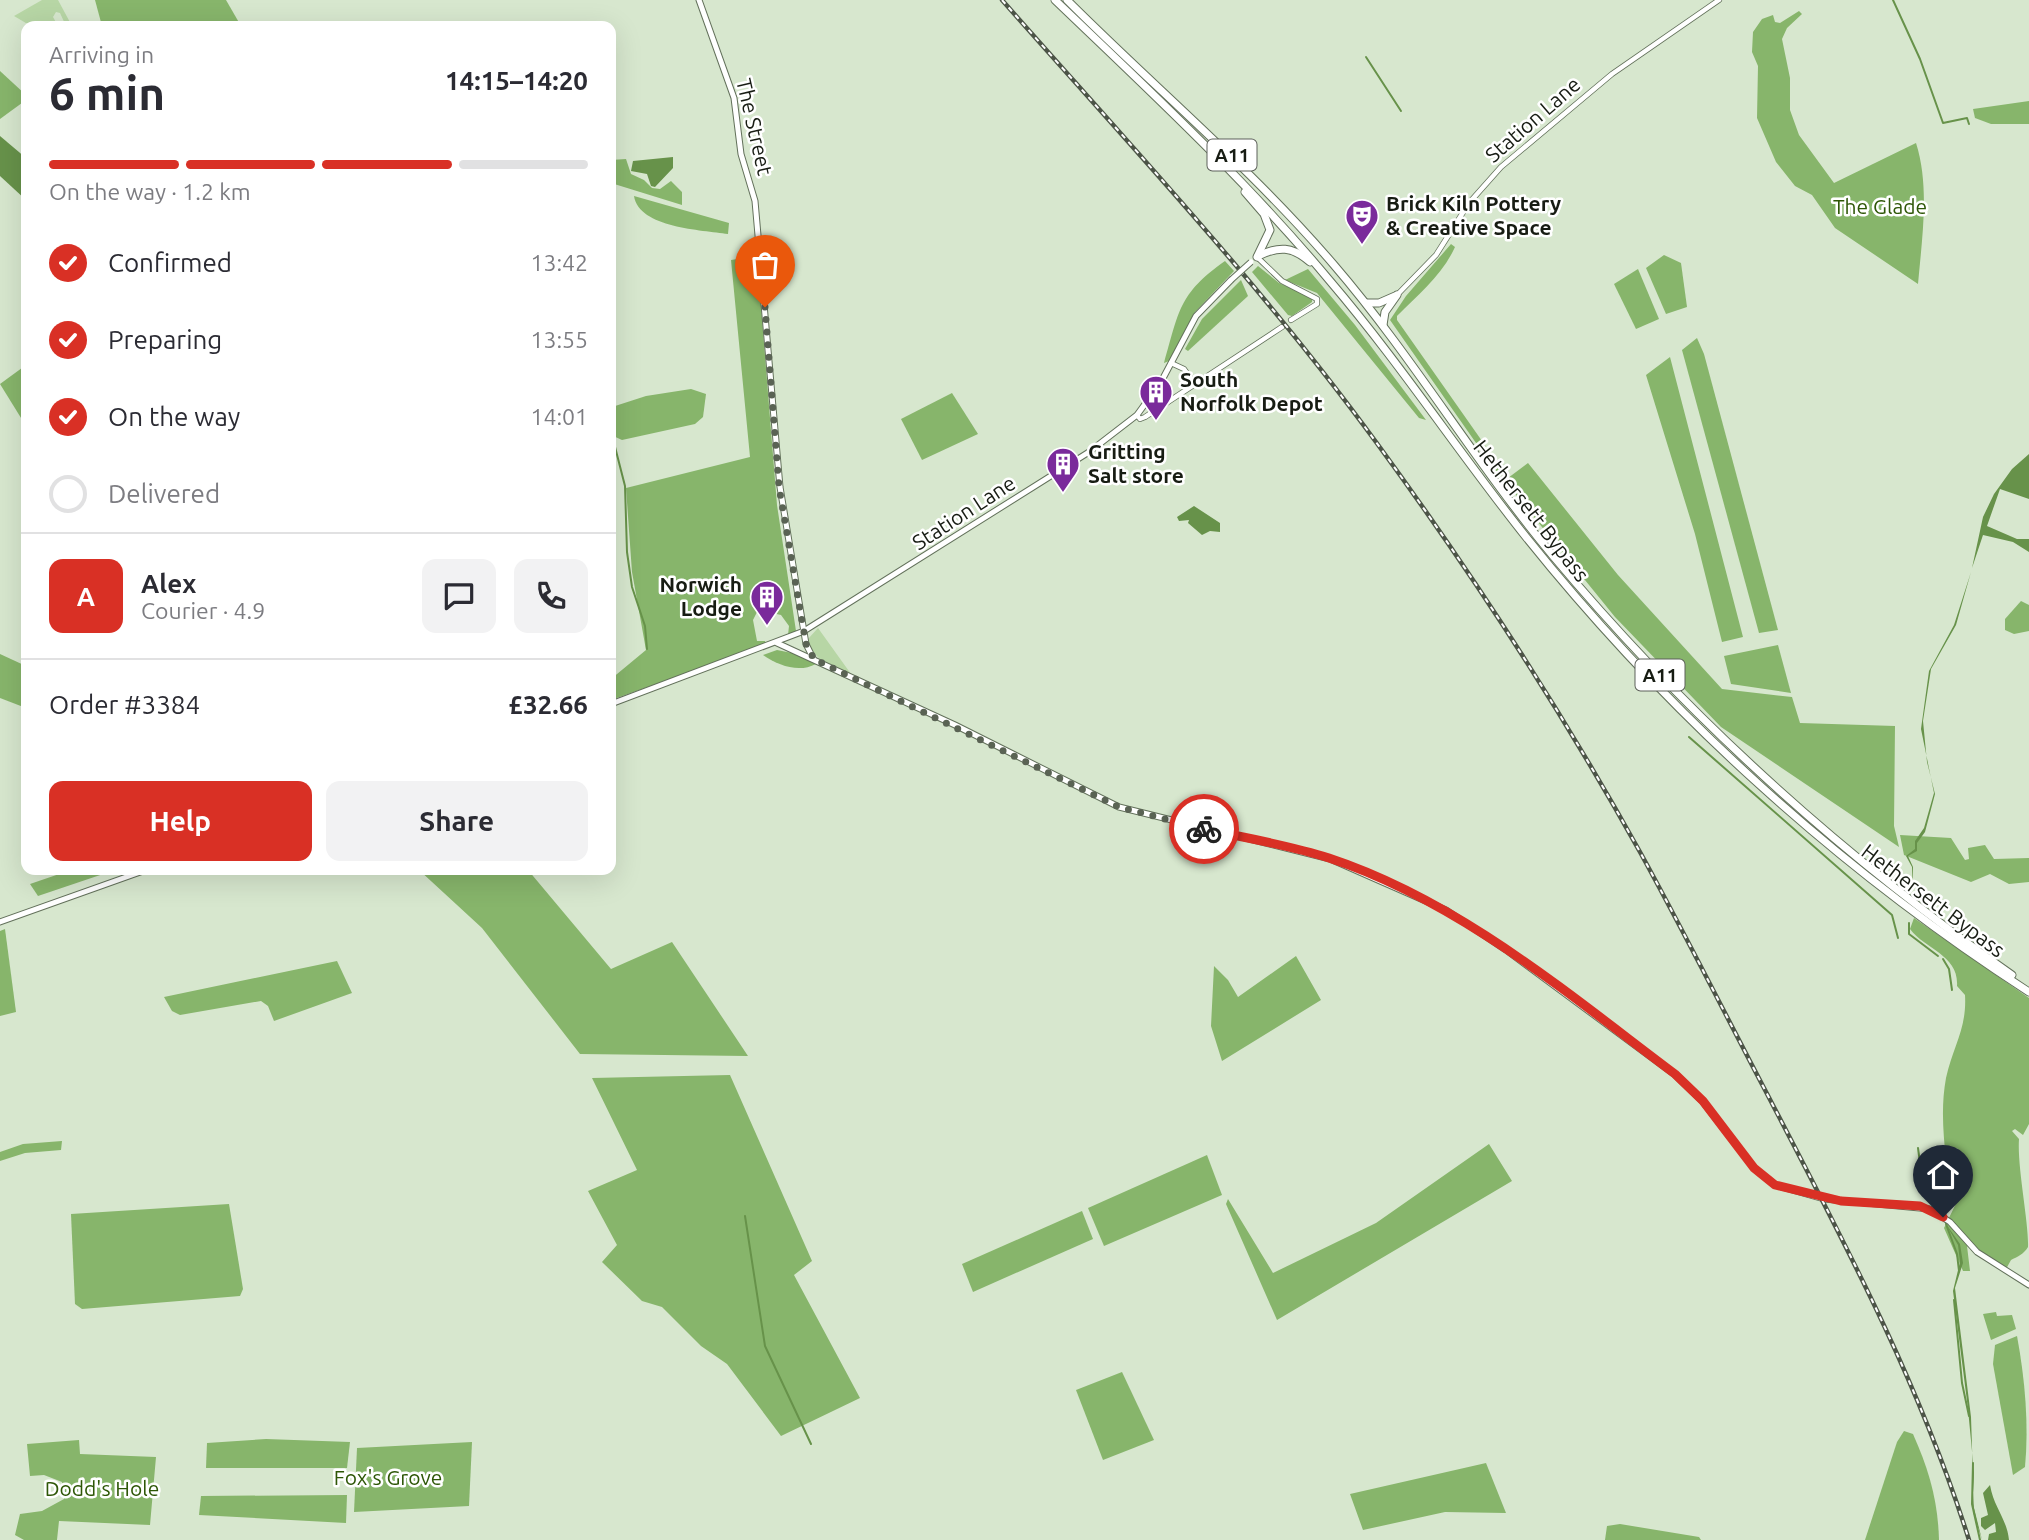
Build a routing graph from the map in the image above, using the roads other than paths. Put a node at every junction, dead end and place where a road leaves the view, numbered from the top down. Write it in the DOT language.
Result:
graph roads {
  1 [pos="699,0"];
  2 [pos="1055,0"];
  3 [pos="1067,0"];
  4 [pos="1719,0"];
  5 [pos="1234,173"];
  6 [pos="1254,259"];
  7 [pos="1330,280"];
  8 [pos="1397,295"];
  9 [pos="1366,303"];
  10 [pos="1291,320"];
  11 [pos="1382,325"];
  12 [pos="1282,327"];
  13 [pos="1171,363"];
  14 [pos="1194,383"];
  15 [pos="1137,415"];
  16 [pos="804,631"];
  17 [pos="777,643"];
  18 [pos="814,659"];
  19 [pos="616,702"];
  20 [pos="132,875"];
  21 [pos="0,922"];
  22 [pos="2029,990"];
  23 [pos="2029,1285"];
  1 -- 16 [label="street, The Street"];
  2 -- 5 [label="highway, Hethersett Bypass / A11"];
  3 -- 9 [label="highway, Hethersett Bypass / A11"];
  4 -- 8 [label="street, Station Lane"];
  5 -- 6 [label="highway, A11"];
  5 -- 7 [label="highway, Hethersett Bypass / A11"];
  6 -- 7 [label="highway, A11"];
  6 -- 10 [label="street"];
  6 -- 13 [label="street, Station Lane, bridge"];
  7 -- 22 [label="highway, Hethersett Bypass / A11"];
  8 -- 9 [label="highway"];
  8 -- 11 [label="highway"];
  9 -- 11 [label="highway, Hethersett Bypass / A11"];
  11 -- 22 [label="highway, Hethersett Bypass / A11"];
  12 -- 14 [label="street, Station Lane"];
  13 -- 14 [label="street"];
  13 -- 15 [label="street, Station Lane"];
  14 -- 15 [label="street, Station Lane"];
  15 -- 16 [label="street, Station Lane"];
  16 -- 17 [label="street, Station Lane"];
  16 -- 18 [label="street, The Street"];
  17 -- 18 [label="street"];
  17 -- 19 [label="street, Station Lane"];
  18 -- 23 [label="street"];
  20 -- 21 [label="street"];
}
